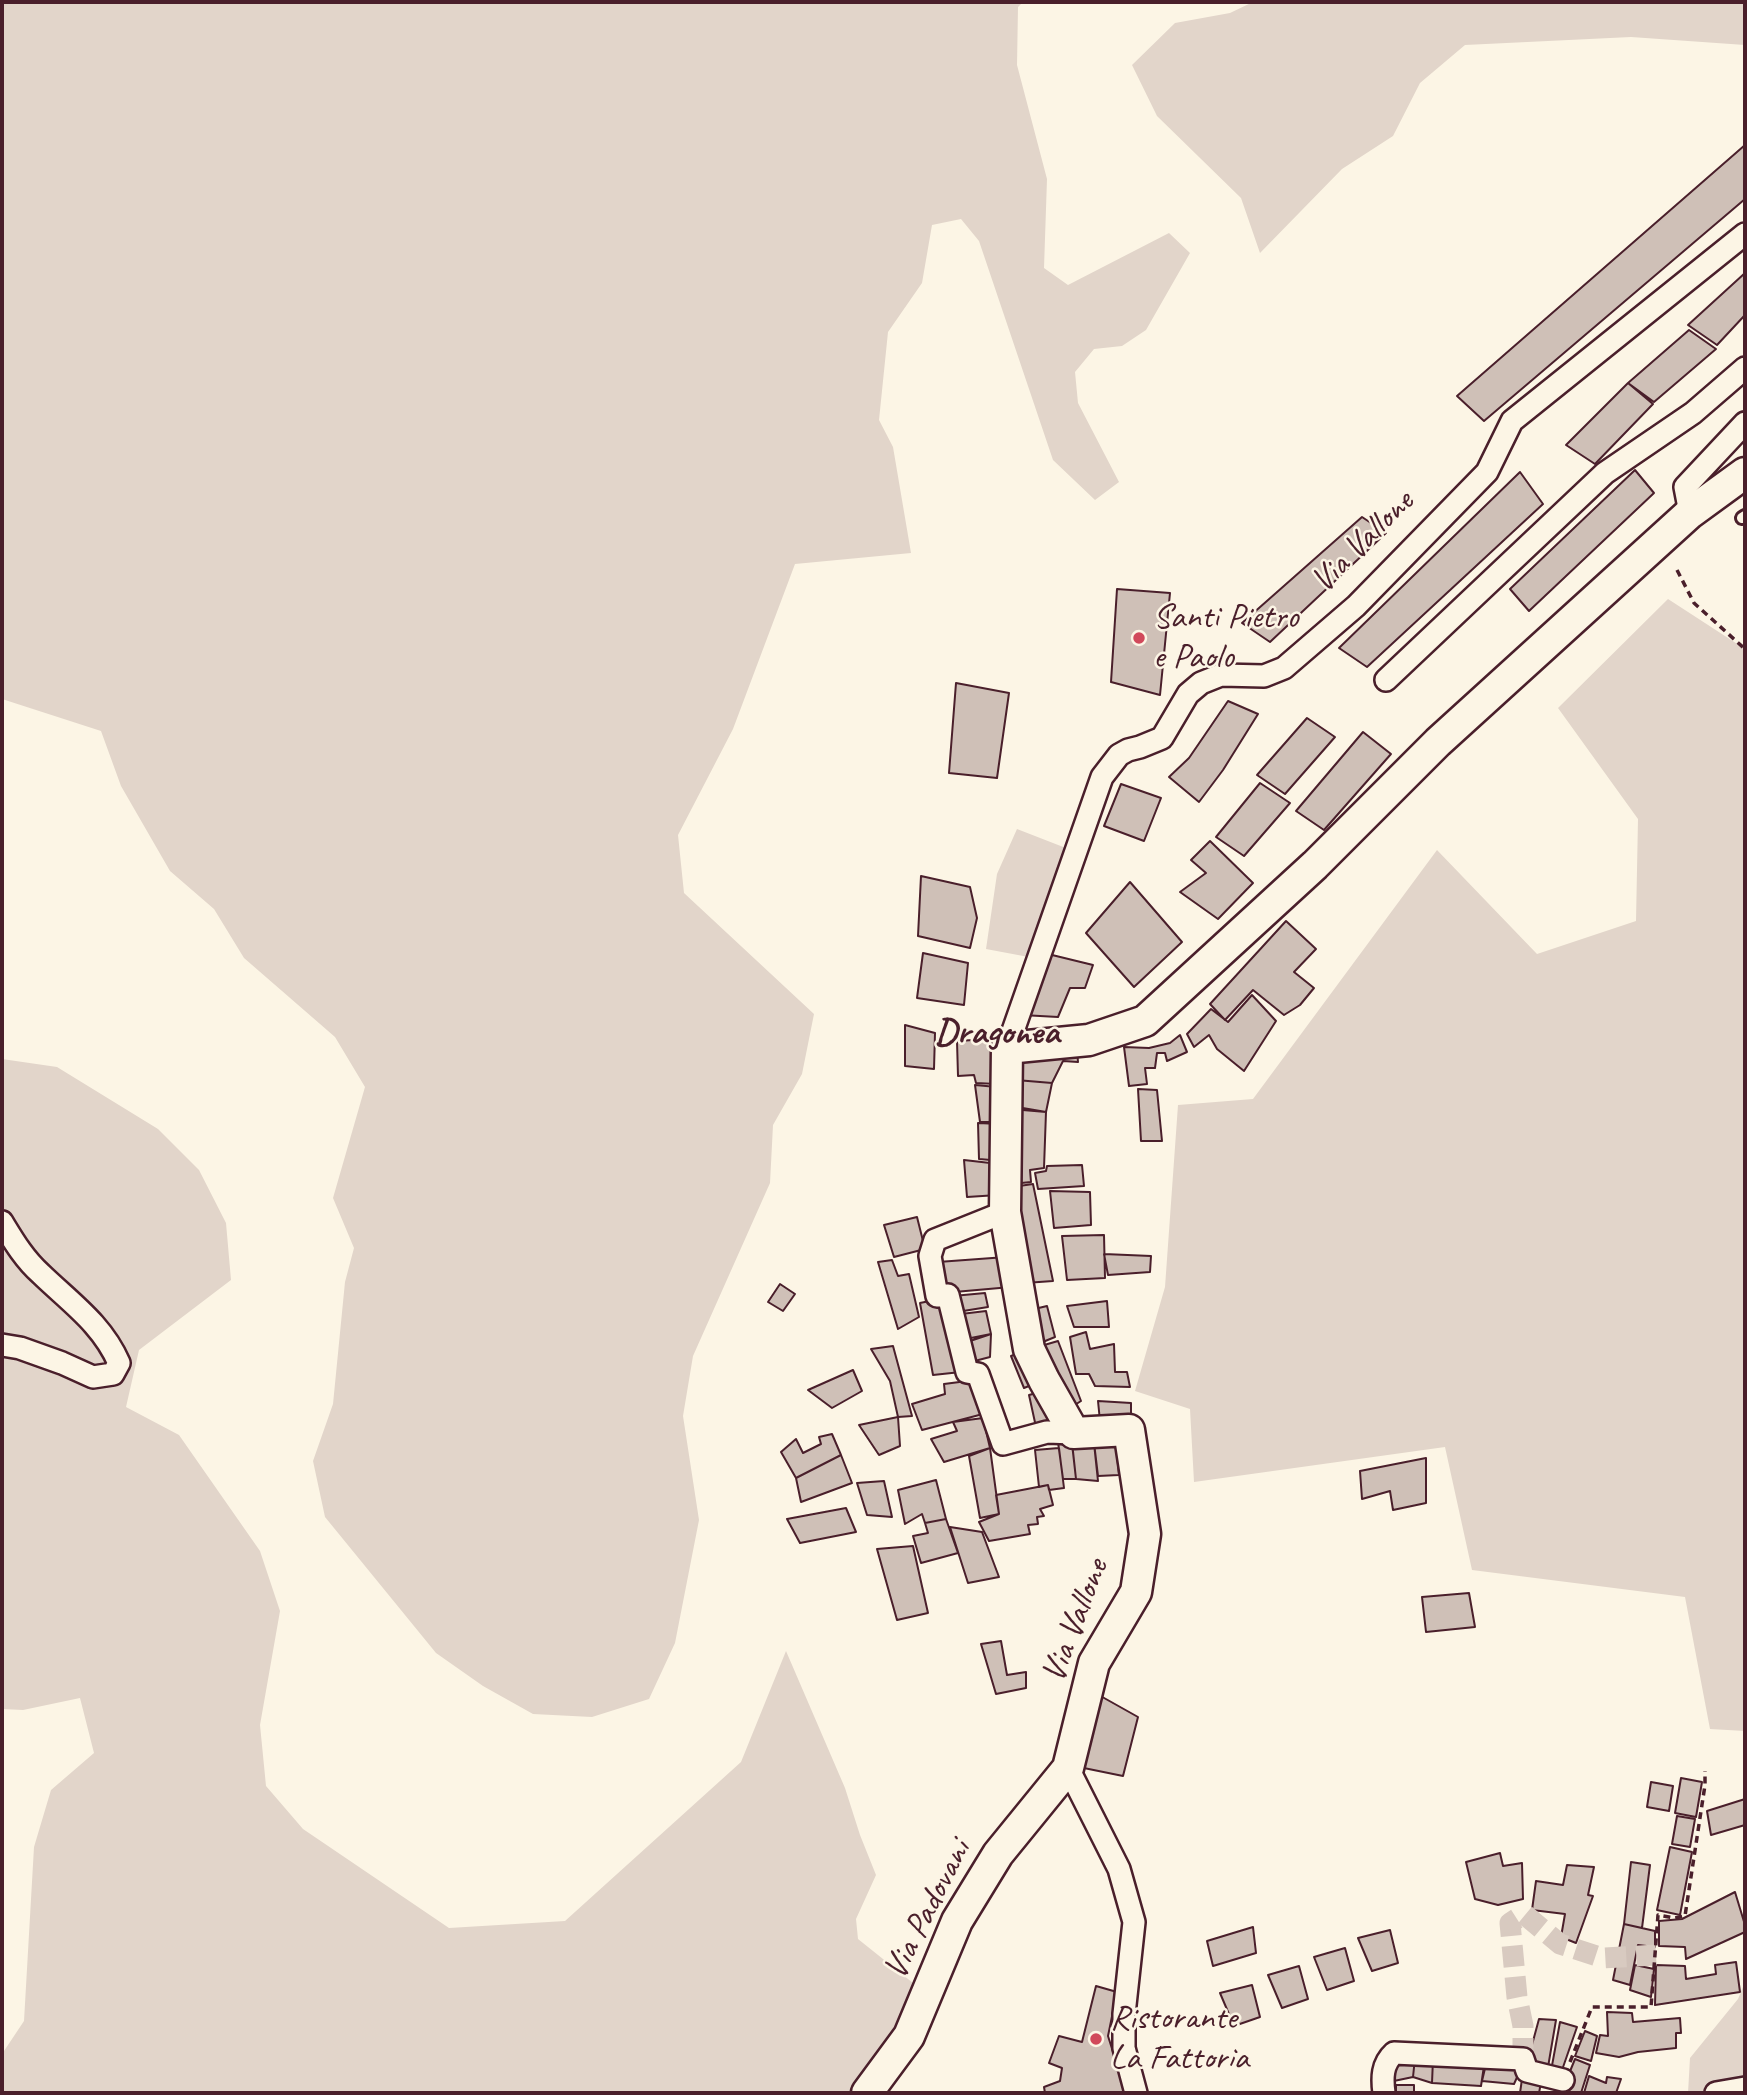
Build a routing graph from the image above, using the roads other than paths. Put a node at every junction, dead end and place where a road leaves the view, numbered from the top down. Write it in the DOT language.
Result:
graph roads {
  1 [pos="1745,234"];
  2 [pos="1745,368"];
  3 [pos="1745,423"];
  4 [pos="1745,473"];
  5 [pos="1690,513"];
  6 [pos="1386,680"];
  7 [pos="1007,1048"];
  8 [pos="1005,1212"];
  9 [pos="2,1222"];
  10 [pos="2,1345"];
  11 [pos="1074,1433"];
  12 [pos="1068,1768"];
  13 [pos="1563,2080"];
  14 [pos="1745,2088"];
  15 [pos="867,2093"];
  16 [pos="1136,2093"];
  17 [pos="1384,2093"];
  18 [pos="1716,2093"];
  1 -- 7 [label="street, Via Vallone"];
  2 -- 6 [label="street"];
  3 -- 5 [label="street"];
  4 -- 5 [label="street"];
  5 -- 7 [label="street"];
  7 -- 8 [label="street, Via Vallone"];
  8 -- 11 [label="street, Via Vallone"];
  8 -- 11 [label="street, Via Vallone"];
  9 -- 10 [label="street"];
  11 -- 12 [label="street, Via Vallone"];
  12 -- 15 [label="street, Via Padovani"];
  12 -- 16 [label="street"];
  13 -- 17 [label="street"];
  14 -- 18 [label="street"];
}
